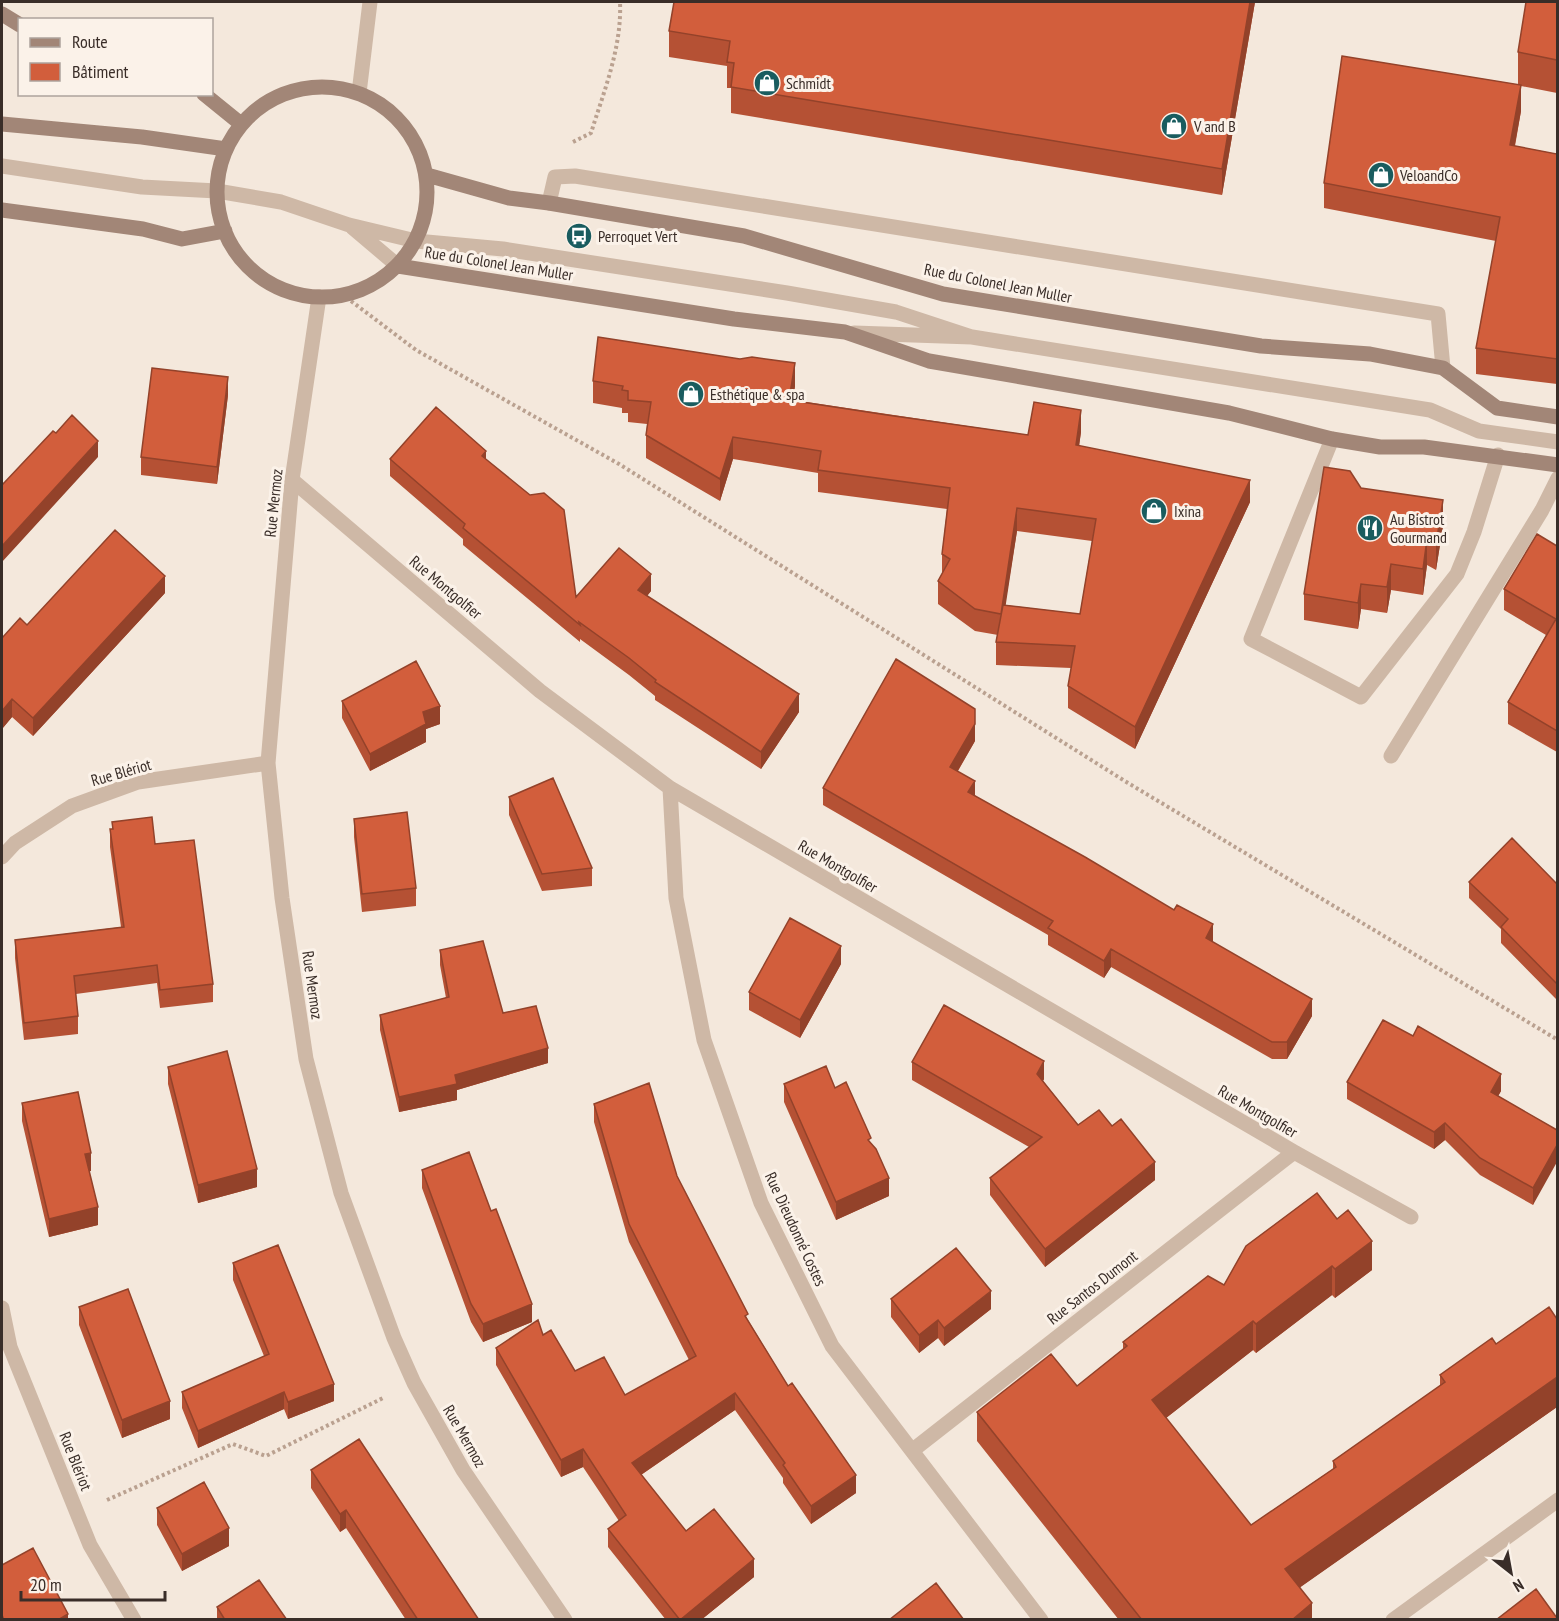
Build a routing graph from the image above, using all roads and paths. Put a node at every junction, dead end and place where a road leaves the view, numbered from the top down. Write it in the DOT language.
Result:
graph roads {
  1 [pos="370,2"];
  2 [pos="620,2"];
  3 [pos="2,14"];
  4 [pos="18,24"];
  5 [pos="360,93"];
  6 [pos="206,96"];
  7 [pos="2,124"];
  8 [pos="241,124"];
  9 [pos="570,143"];
  10 [pos="226,149"];
  11 [pos="2,166"];
  12 [pos="427,175"];
  13 [pos="217,191"];
  14 [pos="549,203"];
  15 [pos="2,210"];
  16 [pos="350,225"];
  17 [pos="225,231"];
  18 [pos="416,241"];
  19 [pos="398,266"];
  20 [pos="344,295"];
  21 [pos="319,297"];
  22 [pos="844,333"];
  23 [pos="972,337"];
  24 [pos="1443,368"];
  25 [pos="1557,417"];
  26 [pos="1332,439"];
  27 [pos="1557,442"];
  28 [pos="1498,455"];
  29 [pos="1557,465"];
  30 [pos="1557,478"];
  31 [pos="292,480"];
  32 [pos="1391,756"];
  33 [pos="268,763"];
  34 [pos="670,788"];
  35 [pos="2,856"];
  36 [pos="1557,1040"];
  37 [pos="1294,1152"];
  38 [pos="1411,1217"];
  39 [pos="2,1308"];
  40 [pos="414,1383"];
  41 [pos="913,1450"];
  42 [pos="1557,1500"];
  43 [pos="78,1514"];
  44 [pos="134,1620"];
  45 [pos="565,1620"];
  46 [pos="1041,1620"];
  47 [pos="1393,1620"];
  1 -- 5 [label="street"];
  2 -- 9 [label="path"];
  3 -- 4 [label="main road"];
  5 -- 8 [label="main road"];
  5 -- 12 [label="main road"];
  6 -- 8 [label="main road"];
  7 -- 10 [label="main road"];
  8 -- 10 [label="main road"];
  10 -- 13 [label="main road"];
  11 -- 13 [label="street, Rue du Colonel Jean Muller"];
  12 -- 14 [label="main road, Rue du Colonel Jean Muller"];
  12 -- 18 [label="main road"];
  13 -- 16 [label="street, Rue du Colonel Jean Muller"];
  13 -- 17 [label="main road"];
  14 -- 24 [label="main road, Rue du Colonel Jean Muller"];
  14 -- 24 [label="street"];
  15 -- 17 [label="main road"];
  16 -- 18 [label="street, Rue du Colonel Jean Muller"];
  16 -- 19 [label="street"];
  17 -- 21 [label="main road"];
  18 -- 19 [label="main road"];
  18 -- 23 [label="street, Rue du Colonel Jean Muller"];
  19 -- 20 [label="main road"];
  19 -- 22 [label="main road, Rue du Colonel Jean Muller"];
  20 -- 21 [label="main road"];
  20 -- 36 [label="path"];
  21 -- 31 [label="street, Rue Mermoz"];
  22 -- 23 [label="street, Rue du Colonel Jean Muller"];
  22 -- 26 [label="main road, Rue du Colonel Jean Muller"];
  23 -- 27 [label="street, Rue du Colonel Jean Muller"];
  24 -- 25 [label="main road, Rue du Colonel Jean Muller"];
  26 -- 28 [label="main road, Rue du Colonel Jean Muller"];
  26 -- 28 [label="street"];
  28 -- 29 [label="main road, Rue du Colonel Jean Muller"];
  30 -- 32 [label="street"];
  31 -- 33 [label="street, Rue Mermoz"];
  31 -- 34 [label="street, Rue Montgolfier"];
  33 -- 35 [label="street, Rue Blériot"];
  33 -- 40 [label="street, Rue Mermoz"];
  34 -- 37 [label="street, Rue Montgolfier"];
  34 -- 41 [label="street, Rue Dieudonné Costes"];
  37 -- 38 [label="street, Rue Montgolfier"];
  37 -- 41 [label="street, Rue Santos Dumont"];
  39 -- 43 [label="street, Rue Blériot"];
  40 -- 43 [label="path"];
  40 -- 45 [label="street, Rue Mermoz"];
  41 -- 46 [label="street, Rue Dieudonné Costes"];
  42 -- 47 [label="street"];
  43 -- 44 [label="street, Rue Blériot"];
}
